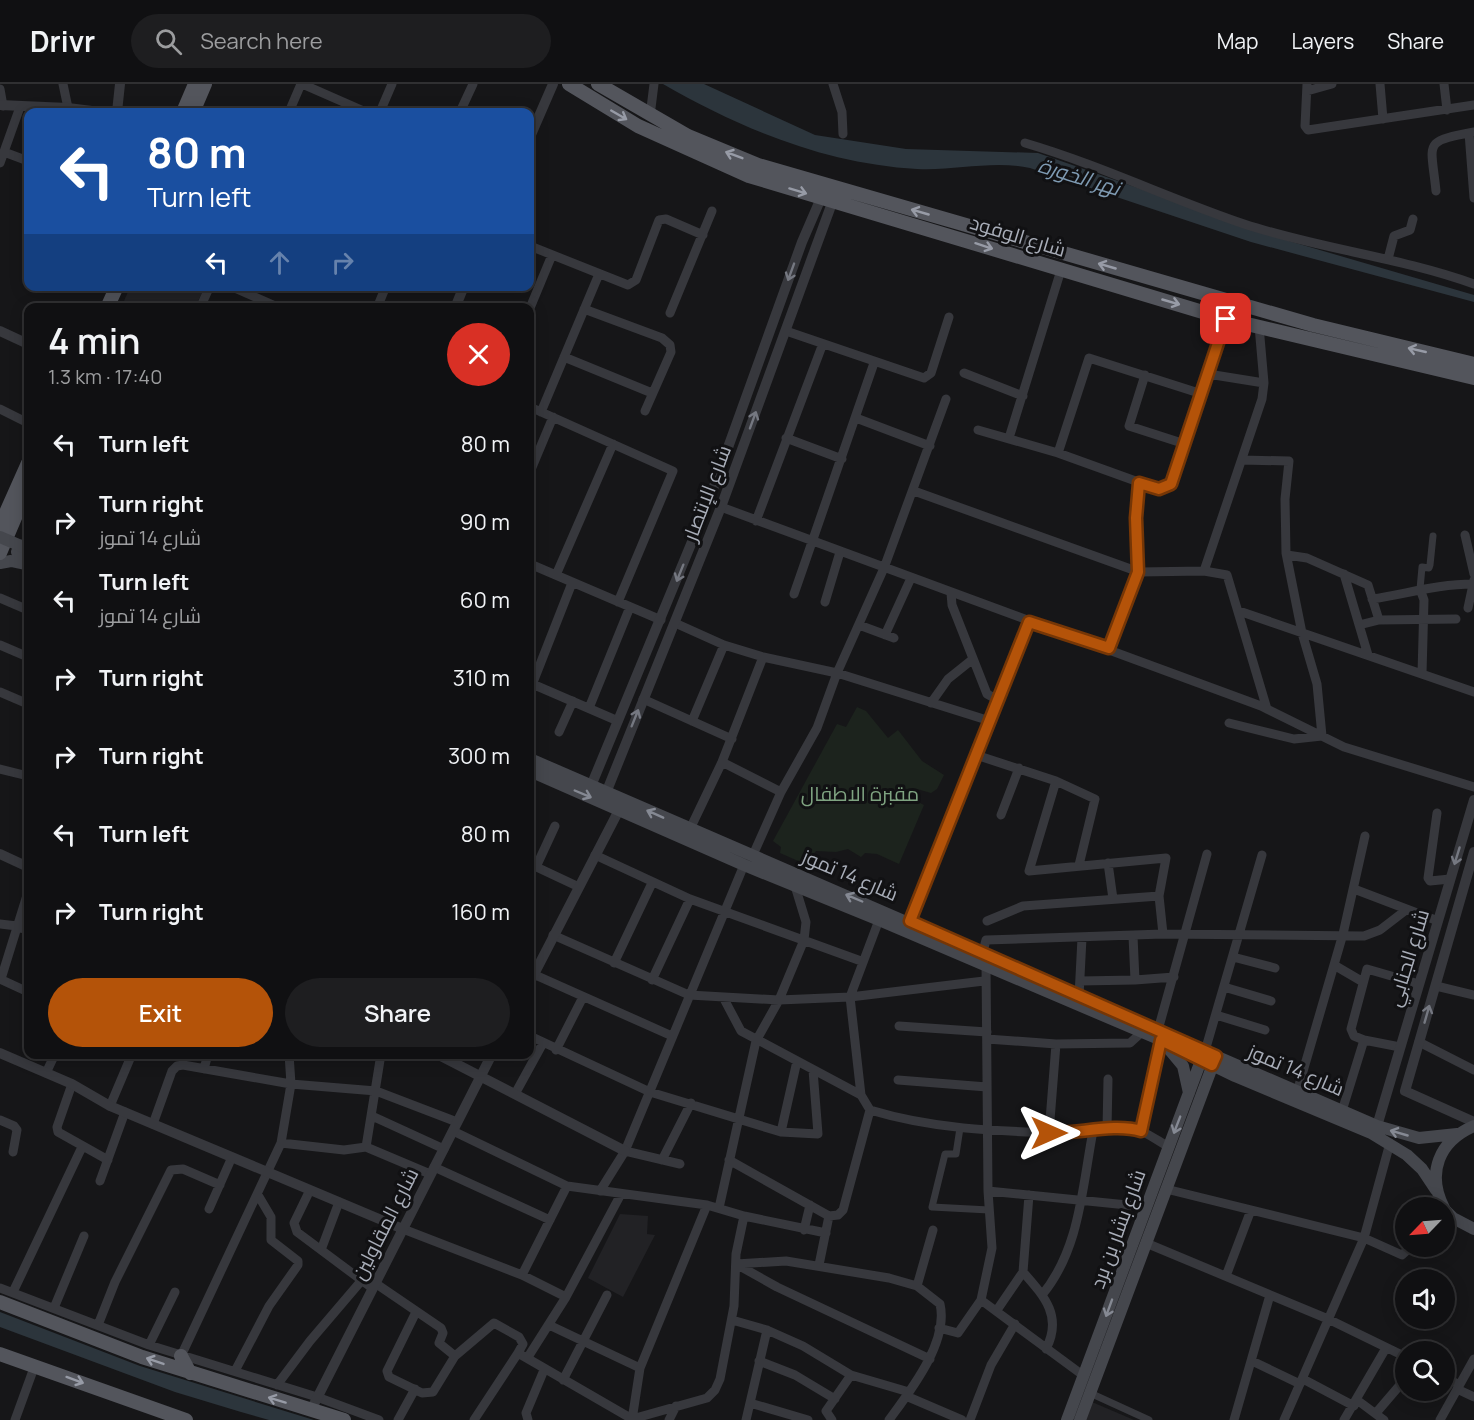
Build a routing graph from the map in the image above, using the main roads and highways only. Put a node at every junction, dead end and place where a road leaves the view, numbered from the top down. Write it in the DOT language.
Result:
graph roads {
  1 [pos="195,84"];
  2 [pos="205,84"];
  3 [pos="569,84"];
  4 [pos="598,84"];
  5 [pos="185,108"];
  6 [pos="195,108"];
  7 [pos="1474,364"];
  8 [pos="1474,378"];
  9 [pos="24,473"];
  10 [pos="24,493"];
  11 [pos="4,522"];
  12 [pos="0,537"];
  13 [pos="24,542"];
  14 [pos="0,544"];
  15 [pos="24,545"];
  16 [pos="24,546"];
  17 [pos="0,553"];
  18 [pos="24,559"];
  19 [pos="24,560"];
  20 [pos="24,562"];
  21 [pos="0,563"];
  22 [pos="534,761"];
  23 [pos="534,773"];
  24 [pos="984,960"];
  25 [pos="1160,1035"];
  26 [pos="1209,1058"];
  27 [pos="1235,1076"];
  28 [pos="1195,1095"];
  29 [pos="1474,1124"];
  30 [pos="1457,1134"];
  31 [pos="1436,1197"];
  32 [pos="1439,1197"];
  33 [pos="1455,1219"];
  34 [pos="1474,1229"];
  35 [pos="0,1302"];
  36 [pos="0,1354"];
  37 [pos="181,1356"];
  38 [pos="190,1373"];
  39 [pos="181,1419"];
  40 [pos="344,1420"];
  41 [pos="1067,1420"];
  42 [pos="1080,1420"];
  1 -- 5 [label="main road"];
  2 -- 6 [label="main road"];
  3 -- 8 [label="main road, شارع الوفود, one-way"];
  7 -- 4 [label="main road, شارع الوفود, one-way"];
  9 -- 11 [label="main road"];
  10 -- 11 [label="main road"];
  11 -- 13 [label="main road"];
  11 -- 17 [label="main road"];
  12 -- 15 [label="main road, bridge"];
  14 -- 19 [label="main road"];
  16 -- 18 [label="main road"];
  20 -- 21 [label="main road"];
  24 -- 22 [label="main road, شارع 14 تموز, one-way"];
  23 -- 24 [label="main road, شارع 14 تموز, one-way"];
  24 -- 25 [label="main road, شارع 14 تموز"];
  24 -- 25 [label="main road, شارع 14 تموز"];
  25 -- 26 [label="main road, شارع 14 تموز"];
  25 -- 28 [label="main road"];
  26 -- 27 [label="main road, شارع 14 تموز"];
  26 -- 28 [label="main road, شارع بشار بن برد"];
  30 -- 26 [label="main road, شارع 14 تموز, one-way"];
  27 -- 28 [label="main road"];
  27 -- 31 [label="main road, شارع 14 تموز"];
  28 -- 41 [label="main road, شارع بشار بن برد, one-way"];
  28 -- 42 [label="main road, شارع بشار بن برد"];
  29 -- 30 [label="main road"];
  30 -- 32 [label="main road"];
  33 -- 34 [label="main road, شارع 14 تموز"];
  38 -- 35 [label="main road, one-way"];
  36 -- 39 [label="main road, one-way"];
  37 -- 38 [label="main road"];
  40 -- 38 [label="main road, one-way"];
}
